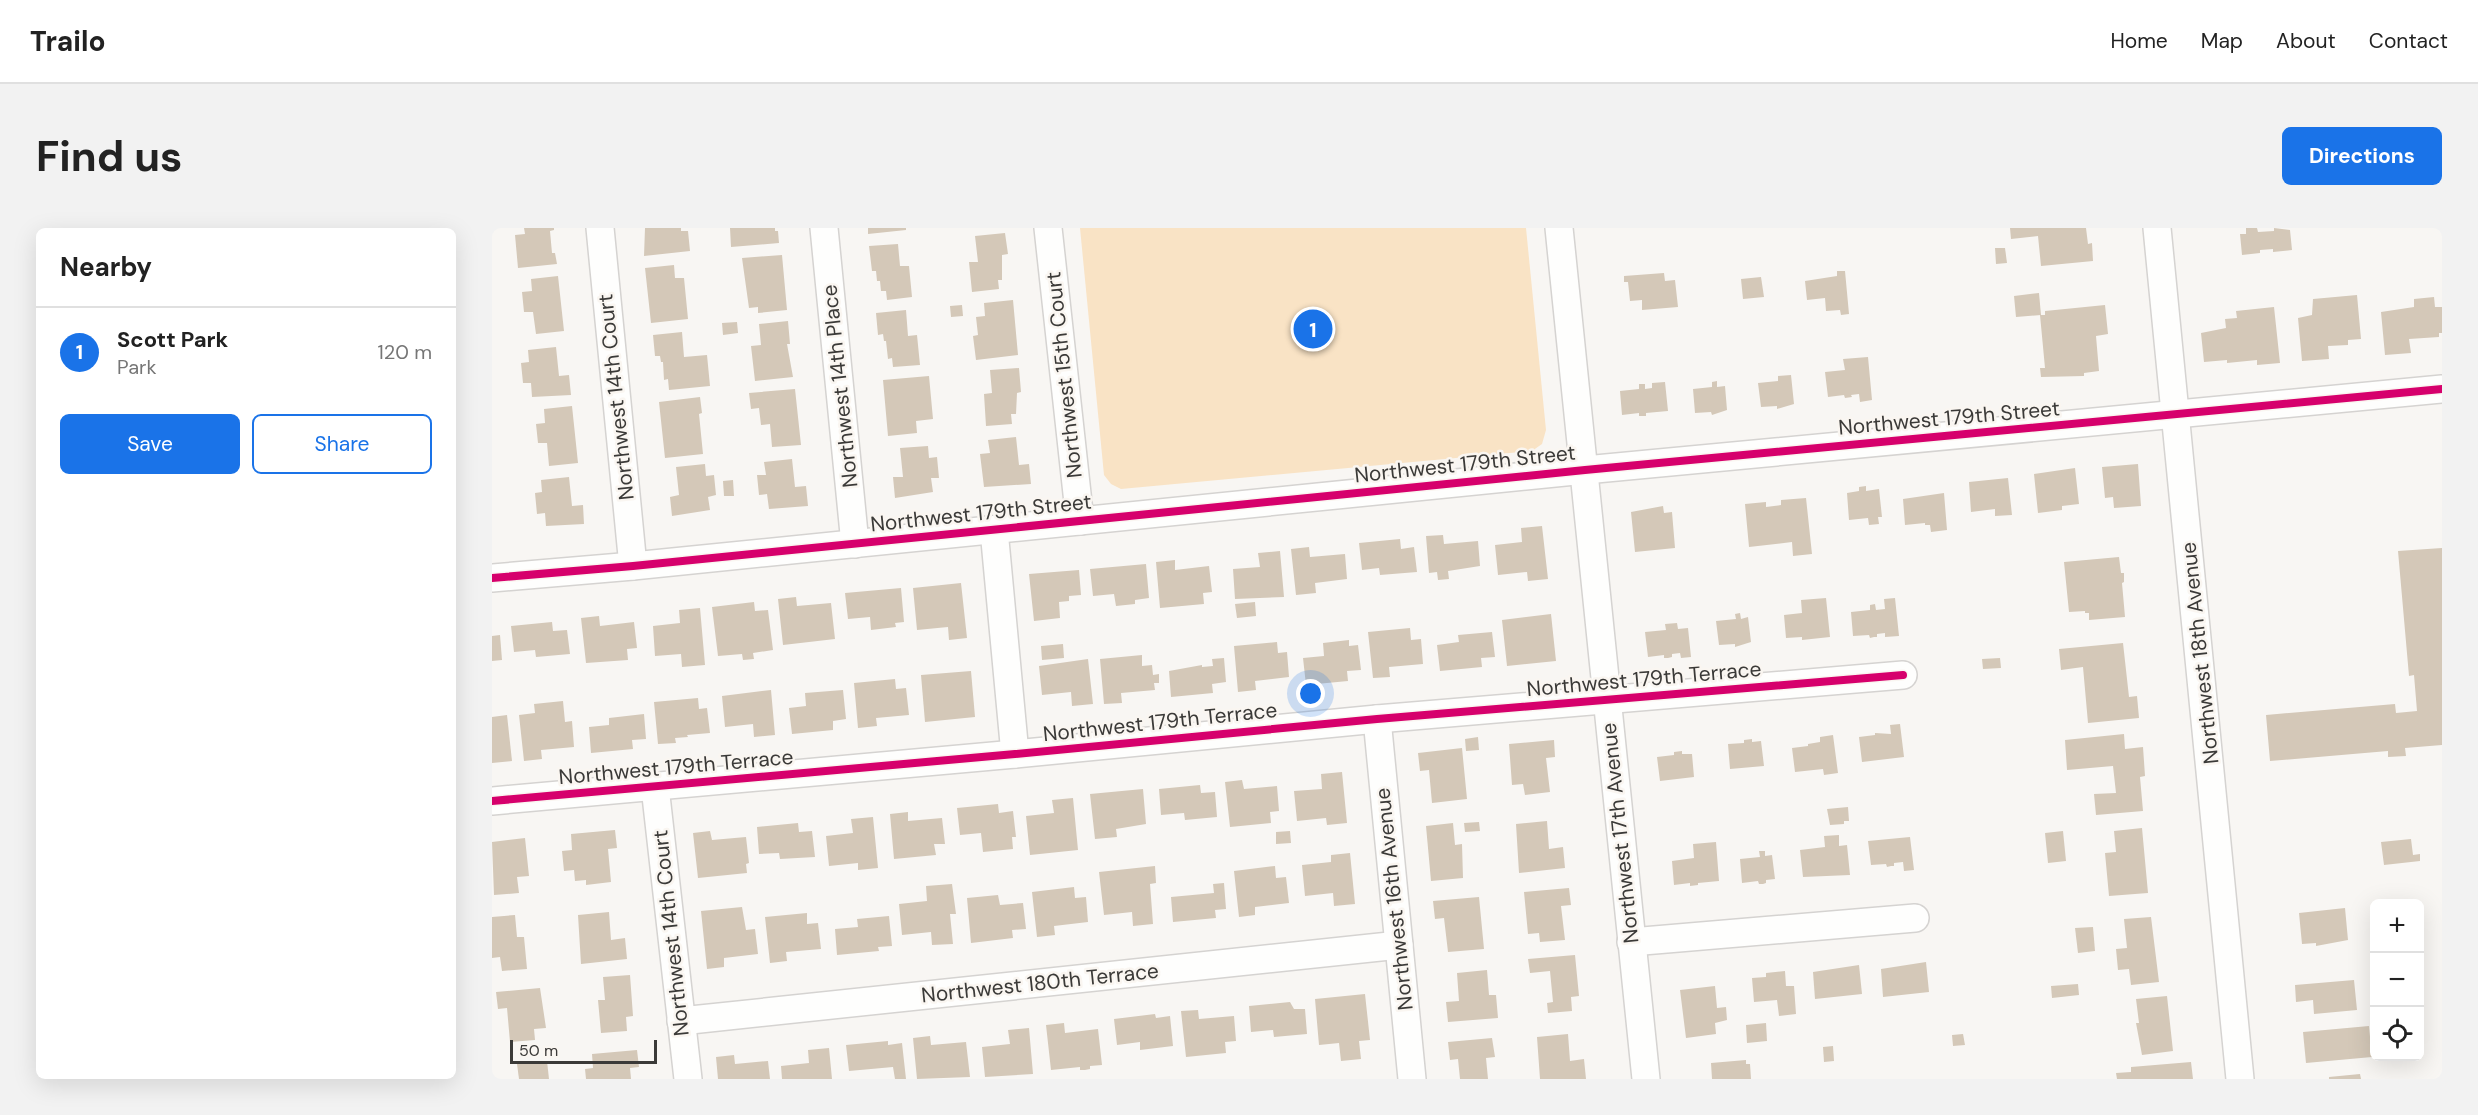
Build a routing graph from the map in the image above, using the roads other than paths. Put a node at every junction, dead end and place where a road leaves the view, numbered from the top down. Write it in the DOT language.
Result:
graph roads {
  1 [pos="600,228"];
  2 [pos="824,228"];
  3 [pos="1048,228"];
  4 [pos="1559,228"];
  5 [pos="2157,228"];
  6 [pos="2442,389"];
  7 [pos="2177,414"];
  8 [pos="1585,470"];
  9 [pos="1080,521"];
  10 [pos="994,530"];
  11 [pos="855,544"];
  12 [pos="633,566"];
  13 [pos="492,578"];
  14 [pos="1903,675"];
  15 [pos="1607,700"];
  16 [pos="1377,719"];
  17 [pos="1015,754"];
  18 [pos="655,787"];
  19 [pos="492,801"];
  20 [pos="1915,918"];
  21 [pos="1631,942"];
  22 [pos="1399,945"];
  23 [pos="681,1021"];
  24 [pos="688,1079"];
  25 [pos="1412,1079"];
  26 [pos="1646,1079"];
  27 [pos="2240,1079"];
  1 -- 12 [label="street, Northwest 14th Court"];
  2 -- 11 [label="street, Northwest 14th Place"];
  3 -- 9 [label="street, Northwest 15th Court"];
  4 -- 8 [label="street, Northwest 17th Avenue"];
  5 -- 7 [label="street, Northwest 18th Avenue"];
  6 -- 7 [label="street, Northwest 179th Street"];
  7 -- 8 [label="street, Northwest 179th Street"];
  7 -- 27 [label="street, Northwest 18th Avenue"];
  8 -- 9 [label="street, Northwest 179th Street"];
  8 -- 15 [label="street, Northwest 17th Avenue"];
  9 -- 10 [label="street, Northwest 179th Street"];
  10 -- 11 [label="street, Northwest 179th Street"];
  10 -- 17 [label="street"];
  11 -- 12 [label="street, Northwest 179th Street"];
  12 -- 13 [label="street, Northwest 179th Street"];
  14 -- 15 [label="street, Northwest 179th Terrace"];
  15 -- 16 [label="street, Northwest 179th Terrace"];
  15 -- 21 [label="street, Northwest 17th Avenue"];
  16 -- 17 [label="street, Northwest 179th Terrace"];
  16 -- 22 [label="street, Northwest 16th Avenue"];
  17 -- 18 [label="street, Northwest 179th Terrace"];
  18 -- 19 [label="street, Northwest 179th Terrace"];
  18 -- 23 [label="street, Northwest 14th Court"];
  20 -- 21 [label="street"];
  21 -- 26 [label="street, Northwest 17th Avenue"];
  22 -- 23 [label="street, Northwest 180th Terrace"];
  22 -- 25 [label="street, Northwest 16th Avenue"];
  23 -- 24 [label="street, Northwest 14th Court"];
}
